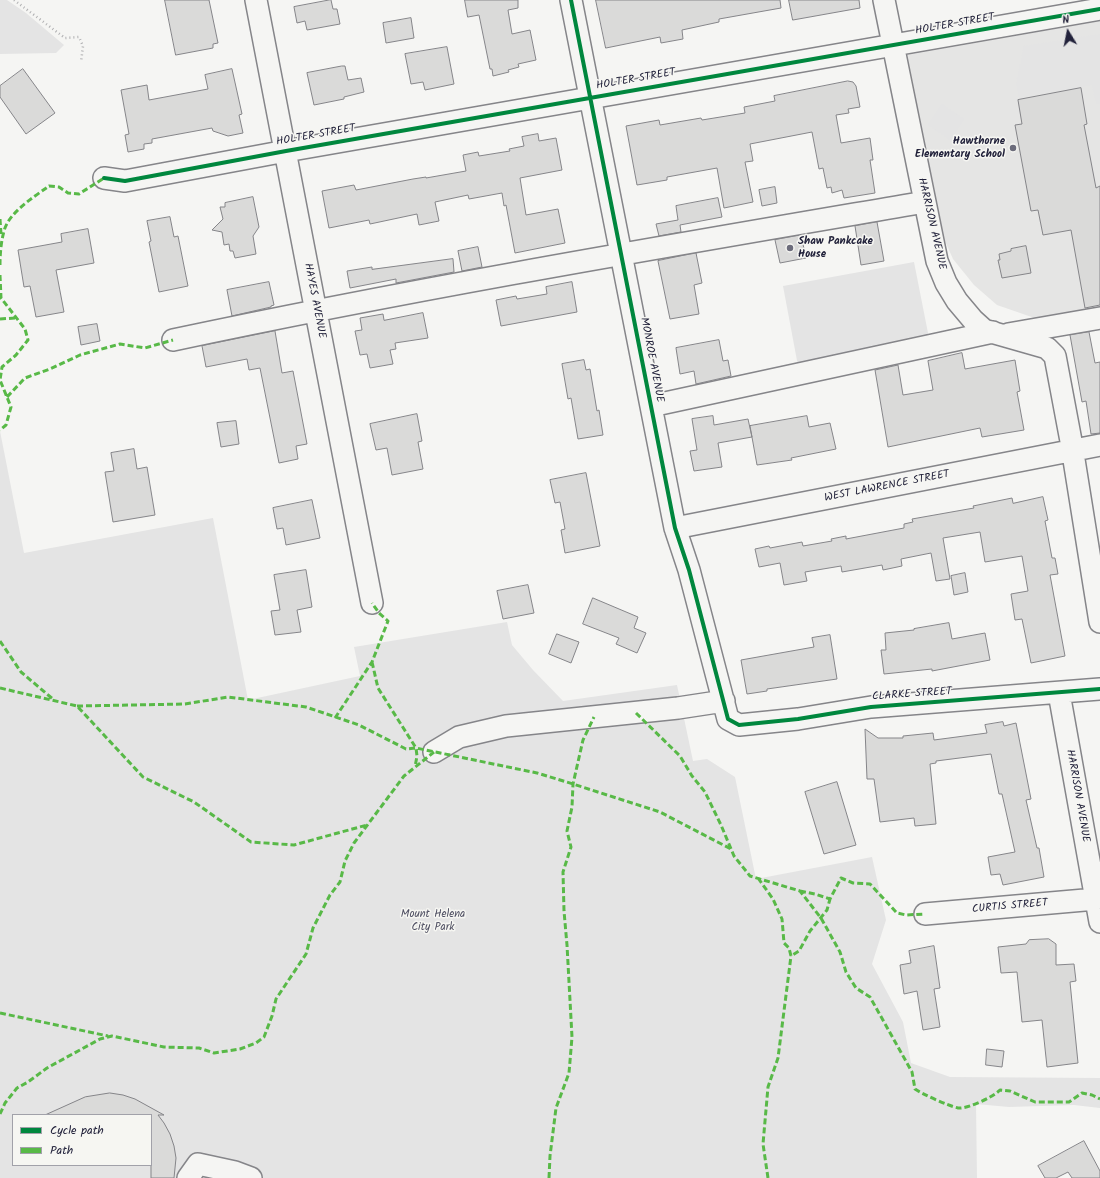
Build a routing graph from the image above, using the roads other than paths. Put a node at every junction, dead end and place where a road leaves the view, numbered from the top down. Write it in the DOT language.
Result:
graph roads {
  1 [pos="256,0"];
  2 [pos="571,0"];
  3 [pos="884,0"];
  4 [pos="1100,9"];
  5 [pos="893,45"];
  6 [pos="590,97"];
  7 [pos="286,150"];
  8 [pos="104,178"];
  9 [pos="925,202"];
  10 [pos="621,254"];
  11 [pos="316,310"];
  12 [pos="1100,318"];
  13 [pos="998,334"];
  14 [pos="173,340"];
  15 [pos="651,406"];
  16 [pos="1100,445"];
  17 [pos="1072,451"];
  18 [pos="675,528"];
  19 [pos="1096,576"];
  20 [pos="372,603"];
  21 [pos="1100,622"];
  22 [pos="1100,689"];
  23 [pos="1059,693"];
  24 [pos="726,710"];
  25 [pos="434,752"];
  26 [pos="1096,899"];
  27 [pos="925,914"];
  28 [pos="1100,922"];
  29 [pos="188,1178"];
  30 [pos="252,1178"];
  1 -- 7 [label="street, HAYES AVENUE"];
  2 -- 6 [label="street, MONROE AVENUE"];
  3 -- 5 [label="street, HARRISON AVENUE"];
  4 -- 5 [label="street, HOLTER STREET"];
  5 -- 6 [label="street, HOLTER STREET"];
  5 -- 9 [label="street, HARRISON AVENUE"];
  6 -- 7 [label="street, HOLTER STREET"];
  6 -- 10 [label="street, MONROE AVENUE"];
  7 -- 8 [label="street, HOLTER STREET"];
  7 -- 11 [label="street, HAYES AVENUE"];
  9 -- 10 [label="street"];
  9 -- 13 [label="street, HARRISON AVENUE"];
  10 -- 11 [label="street"];
  10 -- 15 [label="street, MONROE AVENUE"];
  11 -- 14 [label="street"];
  11 -- 20 [label="street, HAYES AVENUE"];
  12 -- 13 [label="street"];
  13 -- 15 [label="street"];
  13 -- 17 [label="street, HARRISON AVENUE"];
  15 -- 18 [label="street, MONROE AVENUE"];
  16 -- 17 [label="street, WEST LAWRENCE STREET"];
  17 -- 18 [label="street, WEST LAWRENCE STREET"];
  17 -- 19 [label="street, HARRISON AVENUE"];
  18 -- 24 [label="street, MONROE AVENUE"];
  19 -- 21 [label="street, HARRISON AVENUE"];
  22 -- 23 [label="street, CLARKE STREET"];
  23 -- 24 [label="street, CLARKE STREET"];
  23 -- 26 [label="street, HARRISON AVENUE"];
  24 -- 25 [label="street"];
  26 -- 27 [label="street, CURTIS STREET"];
  26 -- 28 [label="street, HARRISON AVENUE"];
  29 -- 30 [label="street"];
}
